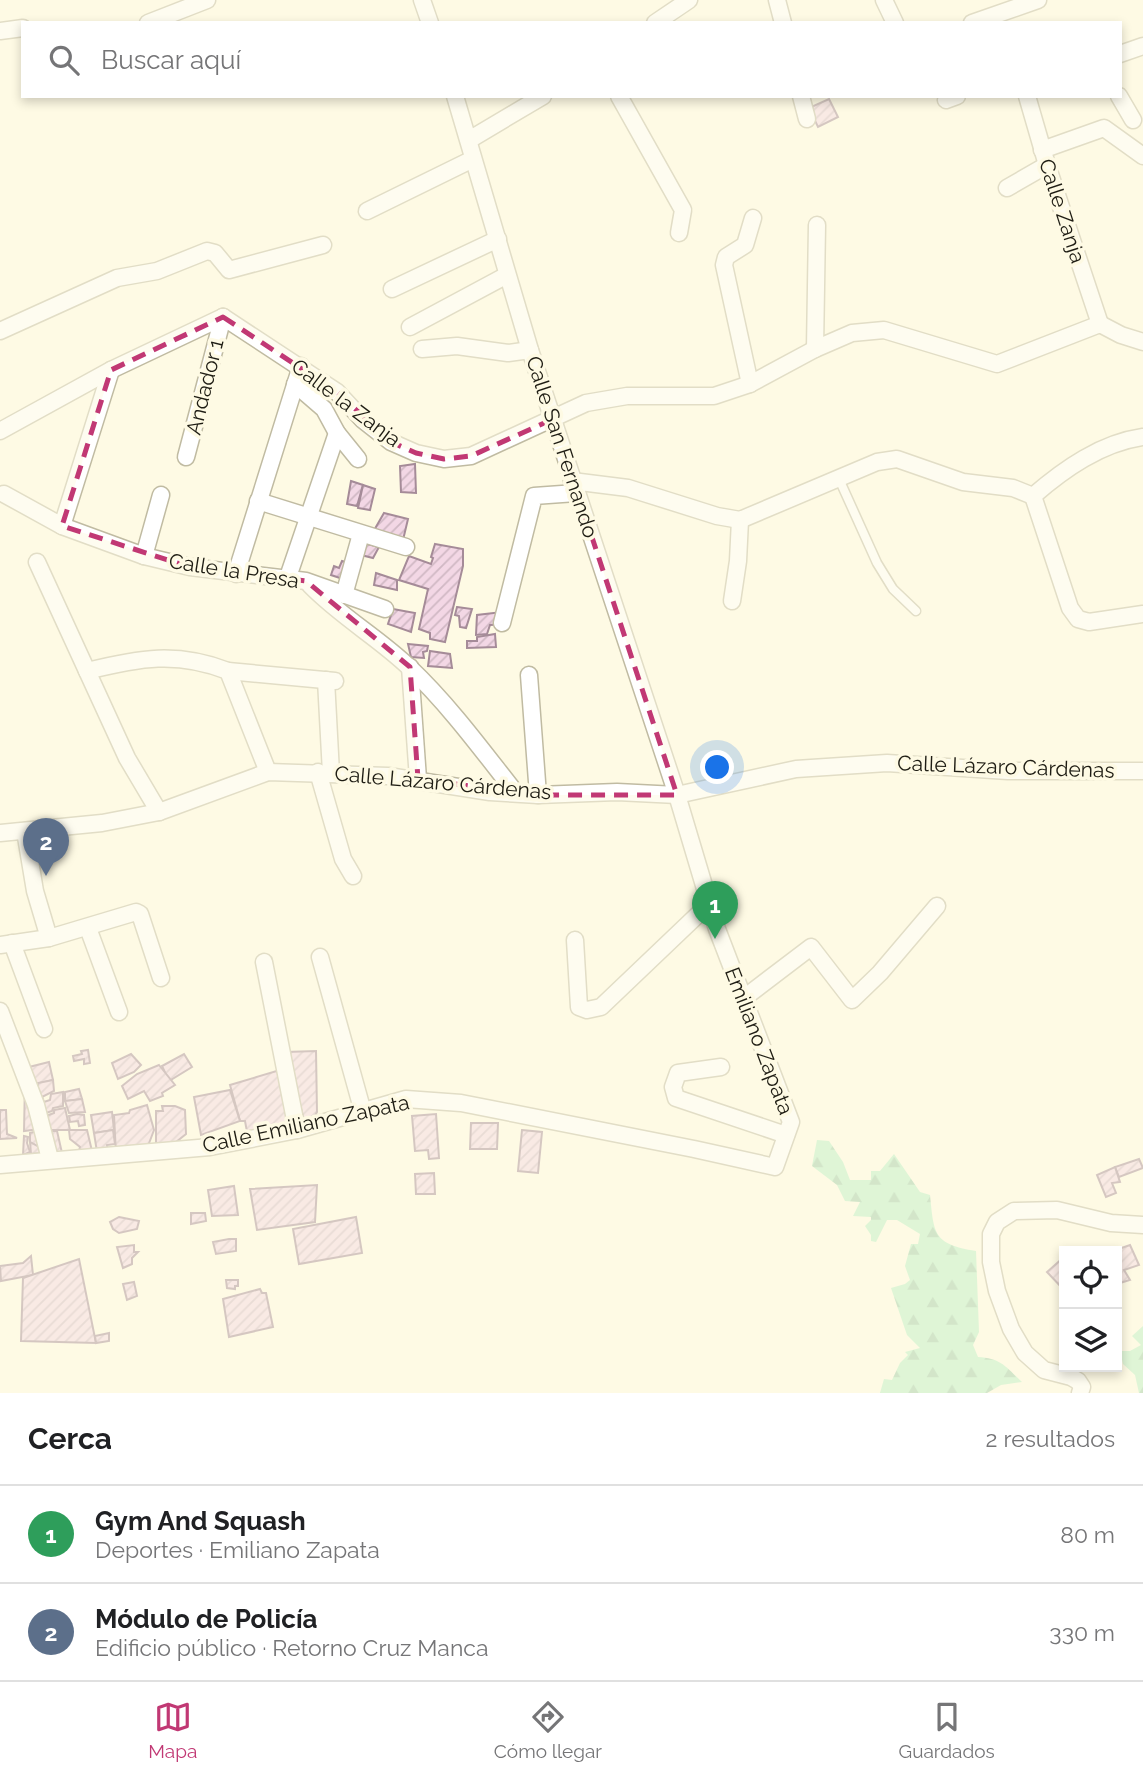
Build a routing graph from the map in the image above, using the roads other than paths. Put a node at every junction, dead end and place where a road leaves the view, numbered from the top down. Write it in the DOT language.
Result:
graph roads {
  1 [pos="207,0"];
  2 [pos="422,0"];
  3 [pos="689,0"];
  4 [pos="777,0"];
  5 [pos="884,0"];
  6 [pos="1038,0"];
  7 [pos="1004,11"];
  8 [pos="153,21"];
  9 [pos="429,21"];
  10 [pos="657,21"];
  11 [pos="782,21"];
  12 [pos="894,21"];
  13 [pos="977,21"];
  14 [pos="21,27"];
  15 [pos="0,31"];
  16 [pos="1143,46"];
  17 [pos="1122,53"];
  18 [pos="456,98"];
  19 [pos="540,98"];
  20 [pos="620,98"];
  21 [pos="802,98"];
  22 [pos="1028,98"];
  23 [pos="1120,98"];
  24 [pos="807,119"];
  25 [pos="1133,120"];
  26 [pos="469,140"];
  27 [pos="1143,156"];
  28 [pos="1044,158"];
  29 [pos="473,159"];
  30 [pos="1007,188"];
  31 [pos="367,211"];
  32 [pos="752,218"];
  33 [pos="817,225"];
  34 [pos="679,233"];
  35 [pos="498,239"];
  36 [pos="323,245"];
  37 [pos="507,275"];
  38 [pos="392,289"];
  39 [pos="223,317"];
  40 [pos="1100,324"];
  41 [pos="410,327"];
  42 [pos="0,331"];
  43 [pos="1143,342"];
  44 [pos="422,349"];
  45 [pos="815,349"];
  46 [pos="530,350"];
  47 [pos="301,366"];
  48 [pos="111,370"];
  49 [pos="296,384"];
  50 [pos="750,384"];
  51 [pos="553,419"];
  52 [pos="0,431"];
  53 [pos="337,433"];
  54 [pos="1143,437"];
  55 [pos="186,457"];
  56 [pos="358,459"];
  57 [pos="839,479"];
  58 [pos="574,487"];
  59 [pos="1,491"];
  60 [pos="161,495"];
  61 [pos="1033,496"];
  62 [pos="258,501"];
  63 [pos="307,517"];
  64 [pos="740,520"];
  65 [pos="62,526"];
  66 [pos="361,534"];
  67 [pos="406,547"];
  68 [pos="144,556"];
  69 [pos="37,562"];
  70 [pos="236,574"];
  71 [pos="288,578"];
  72 [pos="306,581"];
  73 [pos="344,595"];
  74 [pos="732,601"];
  75 [pos="385,609"];
  76 [pos="916,611"];
  77 [pos="1143,614"];
  78 [pos="502,623"];
  79 [pos="410,667"];
  80 [pos="87,671"];
  81 [pos="228,671"];
  82 [pos="529,675"];
  83 [pos="1143,771"];
  84 [pos="268,772"];
  85 [pos="324,773"];
  86 [pos="418,779"];
  87 [pos="515,792"];
  88 [pos="538,795"];
  89 [pos="677,795"];
  90 [pos="159,813"];
  91 [pos="25,831"];
  92 [pos="0,833"];
  93 [pos="353,876"];
  94 [pos="709,904"];
  95 [pos="937,906"];
  96 [pos="88,929"];
  97 [pos="50,939"];
  98 [pos="575,940"];
  99 [pos="6,944"];
  100 [pos="320,957"];
  101 [pos="264,962"];
  102 [pos="161,978"];
  103 [pos="744,998"];
  104 [pos="0,1011"];
  105 [pos="119,1012"];
  106 [pos="44,1029"];
  107 [pos="721,1067"];
  108 [pos="363,1112"];
  109 [pos="297,1130"];
  110 [pos="786,1135"];
  111 [pos="50,1159"];
  112 [pos="0,1165"];
  113 [pos="775,1167"];
  114 [pos="1143,1225"];
  115 [pos="1080,1393"];
  1 -- 8 [label="street"];
  2 -- 9 [label="street"];
  3 -- 10 [label="street"];
  4 -- 11 [label="street"];
  5 -- 12 [label="street"];
  6 -- 7 [label="street"];
  7 -- 13 [label="street"];
  14 -- 15 [label="street"];
  16 -- 17 [label="street"];
  18 -- 26 [label="street, Calle San Fernando"];
  19 -- 26 [label="street"];
  20 -- 34 [label="street"];
  21 -- 24 [label="street"];
  22 -- 28 [label="street, Calle Zanja"];
  23 -- 25 [label="street"];
  26 -- 29 [label="street, Calle San Fernando"];
  27 -- 28 [label="street"];
  28 -- 30 [label="street"];
  28 -- 40 [label="street, Calle Zanja"];
  29 -- 31 [label="street"];
  29 -- 35 [label="street, Calle San Fernando"];
  32 -- 50 [label="street"];
  33 -- 45 [label="street"];
  35 -- 37 [label="street, Calle San Fernando"];
  35 -- 38 [label="street"];
  36 -- 42 [label="street"];
  37 -- 41 [label="street"];
  37 -- 46 [label="street, Calle San Fernando"];
  39 -- 47 [label="street, Calle la Zanja"];
  39 -- 48 [label="street"];
  39 -- 55 [label="street, Andador 1"];
  40 -- 43 [label="street"];
  40 -- 45 [label="street, Calle la Zanja"];
  44 -- 46 [label="street"];
  45 -- 50 [label="street, Calle la Zanja"];
  46 -- 51 [label="street, Calle San Fernando"];
  47 -- 49 [label="street"];
  47 -- 51 [label="street, Calle la Zanja"];
  48 -- 52 [label="street"];
  48 -- 65 [label="street"];
  49 -- 53 [label="street"];
  49 -- 62 [label="street"];
  50 -- 51 [label="street, Calle la Zanja"];
  51 -- 58 [label="street, Calle San Fernando"];
  53 -- 56 [label="street"];
  53 -- 63 [label="street"];
  54 -- 61 [label="street"];
  57 -- 61 [label="street"];
  57 -- 64 [label="street"];
  57 -- 76 [label="lane"];
  58 -- 64 [label="street"];
  58 -- 78 [label="street"];
  58 -- 89 [label="street, Calle San Fernando"];
  59 -- 65 [label="street, Calle la Presa"];
  60 -- 68 [label="street"];
  61 -- 77 [label="street"];
  62 -- 63 [label="street"];
  62 -- 70 [label="street"];
  63 -- 66 [label="street"];
  63 -- 71 [label="street"];
  64 -- 74 [label="street"];
  65 -- 68 [label="street, Calle la Presa"];
  66 -- 67 [label="street"];
  66 -- 73 [label="street"];
  68 -- 70 [label="street, Calle la Presa"];
  69 -- 80 [label="street"];
  70 -- 71 [label="street, Calle la Presa"];
  71 -- 72 [label="street, Calle la Presa"];
  72 -- 73 [label="street"];
  72 -- 79 [label="street, Calle la Presa"];
  73 -- 75 [label="street"];
  79 -- 86 [label="street"];
  79 -- 87 [label="street, Calle la Presa"];
  80 -- 81 [label="street"];
  80 -- 90 [label="street"];
  81 -- 84 [label="street"];
  81 -- 85 [label="street"];
  82 -- 88 [label="street"];
  83 -- 89 [label="street, Calle Lázaro Cárdenas"];
  84 -- 85 [label="street, Calle Lázaro Cárdenas"];
  84 -- 90 [label="street, Calle Lázaro Cárdenas"];
  85 -- 86 [label="street, Calle Lázaro Cárdenas"];
  85 -- 93 [label="street"];
  86 -- 87 [label="street, Calle Lázaro Cárdenas"];
  87 -- 88 [label="street, Calle Lázaro Cárdenas"];
  88 -- 89 [label="street, Calle Lázaro Cárdenas"];
  89 -- 94 [label="street, Emiliano Zapata"];
  90 -- 91 [label="street, Calle Lázaro Cárdenas"];
  91 -- 92 [label="street, Calle Lázaro Cárdenas"];
  91 -- 97 [label="street"];
  94 -- 98 [label="street"];
  94 -- 103 [label="street, Emiliano Zapata"];
  95 -- 103 [label="street"];
  96 -- 97 [label="street"];
  96 -- 102 [label="street"];
  96 -- 105 [label="street"];
  97 -- 99 [label="street"];
  99 -- 106 [label="street"];
  100 -- 108 [label="street"];
  101 -- 109 [label="street"];
  103 -- 110 [label="street, Emiliano Zapata"];
  104 -- 111 [label="street"];
  107 -- 110 [label="street"];
  108 -- 109 [label="street, Calle Emiliano Zapata"];
  108 -- 113 [label="street, Calle Emiliano Zapata"];
  109 -- 111 [label="street, Calle Emiliano Zapata"];
  110 -- 113 [label="street, Emiliano Zapata"];
  111 -- 112 [label="street, Calle Emiliano Zapata"];
  114 -- 115 [label="street"];
}
